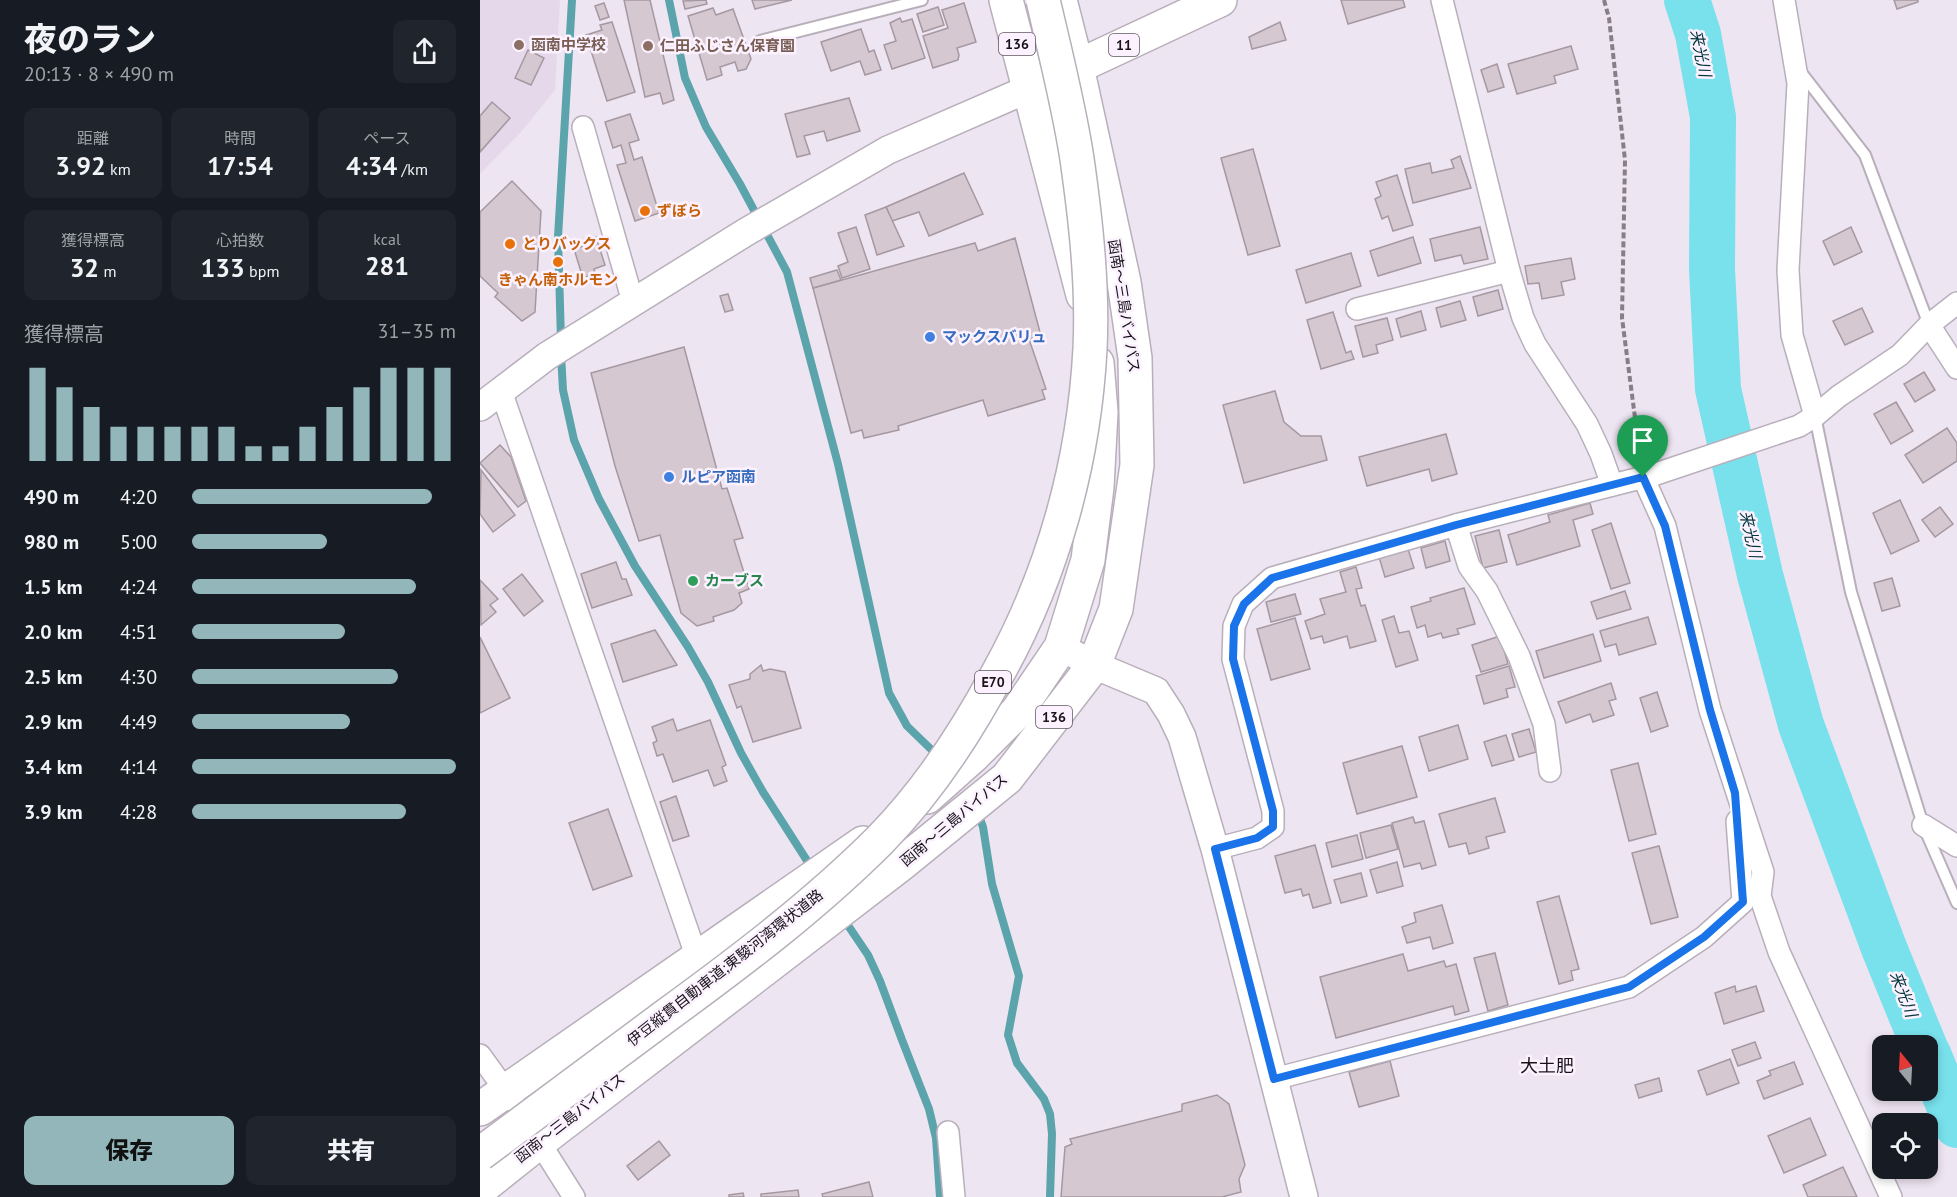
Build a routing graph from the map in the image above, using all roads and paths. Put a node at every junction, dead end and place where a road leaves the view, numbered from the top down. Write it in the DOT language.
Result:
graph roads {
  1 [pos="922,0"];
  2 [pos="1006,0"];
  3 [pos="1043,0"];
  4 [pos="1060,0"];
  5 [pos="1220,0"];
  6 [pos="1442,0"];
  7 [pos="1604,0"];
  8 [pos="1784,0"];
  9 [pos="760,41"];
  10 [pos="1794,63"];
  11 [pos="1077,67"];
  12 [pos="1028,89"];
  13 [pos="583,127"];
  14 [pos="1509,272"];
  15 [pos="633,302"];
  16 [pos="1957,303"];
  17 [pos="1357,309"];
  18 [pos="1929,325"];
  19 [pos="1957,368"];
  20 [pos="501,391"];
  21 [pos="480,407"];
  22 [pos="1807,421"];
  23 [pos="1649,475"];
  24 [pos="1612,485"];
  25 [pos="1456,525"];
  26 [pos="1061,647"];
  27 [pos="1094,665"];
  28 [pos="1550,771"];
  29 [pos="1735,793"];
  30 [pos="1923,825"];
  31 [pos="1957,846"];
  32 [pos="1215,849"];
  33 [pos="1957,903"];
  34 [pos="697,958"];
  35 [pos="480,1055"];
  36 [pos="1274,1079"];
  37 [pos="506,1089"];
  38 [pos="480,1108"];
  39 [pos="948,1132"];
  40 [pos="539,1142"];
  41 [pos="480,1154"];
  42 [pos="480,1189"];
  43 [pos="574,1197"];
  44 [pos="954,1197"];
  45 [pos="1304,1197"];
  46 [pos="1891,1197"];
  1 -- 9 [label="lane"];
  2 -- 12 [label="main road, 136"];
  3 -- 41 [label="main road, 伊豆縦貫自動車道;東駿河湾環状道路 / E70, bridge"];
  4 -- 11 [label="main road, 函南～三島バイパス / 136"];
  5 -- 11 [label="main road, 11"];
  6 -- 14 [label="street"];
  7 -- 23 [label="path"];
  8 -- 10 [label="street"];
  10 -- 18 [label="lane"];
  10 -- 22 [label="street"];
  11 -- 12 [label="main road, 11"];
  11 -- 27 [label="main road, 函南～三島バイパス / 136"];
  12 -- 15 [label="street"];
  12 -- 26 [label="main road, 136"];
  13 -- 15 [label="street"];
  14 -- 17 [label="street"];
  14 -- 24 [label="street"];
  15 -- 20 [label="street"];
  16 -- 18 [label="street"];
  18 -- 19 [label="street"];
  18 -- 22 [label="street"];
  20 -- 21 [label="street"];
  20 -- 34 [label="street"];
  22 -- 23 [label="street"];
  22 -- 30 [label="lane"];
  23 -- 24 [label="street"];
  23 -- 29 [label="street"];
  24 -- 25 [label="street"];
  25 -- 28 [label="street"];
  25 -- 32 [label="street"];
  26 -- 27 [label="street"];
  26 -- 34 [label="main road, 136"];
  27 -- 32 [label="street"];
  27 -- 40 [label="main road, 函南～三島バイパス / 136"];
  29 -- 36 [label="street"];
  29 -- 46 [label="street"];
  30 -- 31 [label="street"];
  30 -- 33 [label="lane"];
  32 -- 36 [label="street"];
  34 -- 37 [label="main road, 136"];
  35 -- 37 [label="street"];
  36 -- 45 [label="street"];
  37 -- 38 [label="main road, 136"];
  37 -- 40 [label="street"];
  39 -- 44 [label="street"];
  40 -- 42 [label="main road, 函南～三島バイパス / 136"];
  40 -- 43 [label="street"];
}
